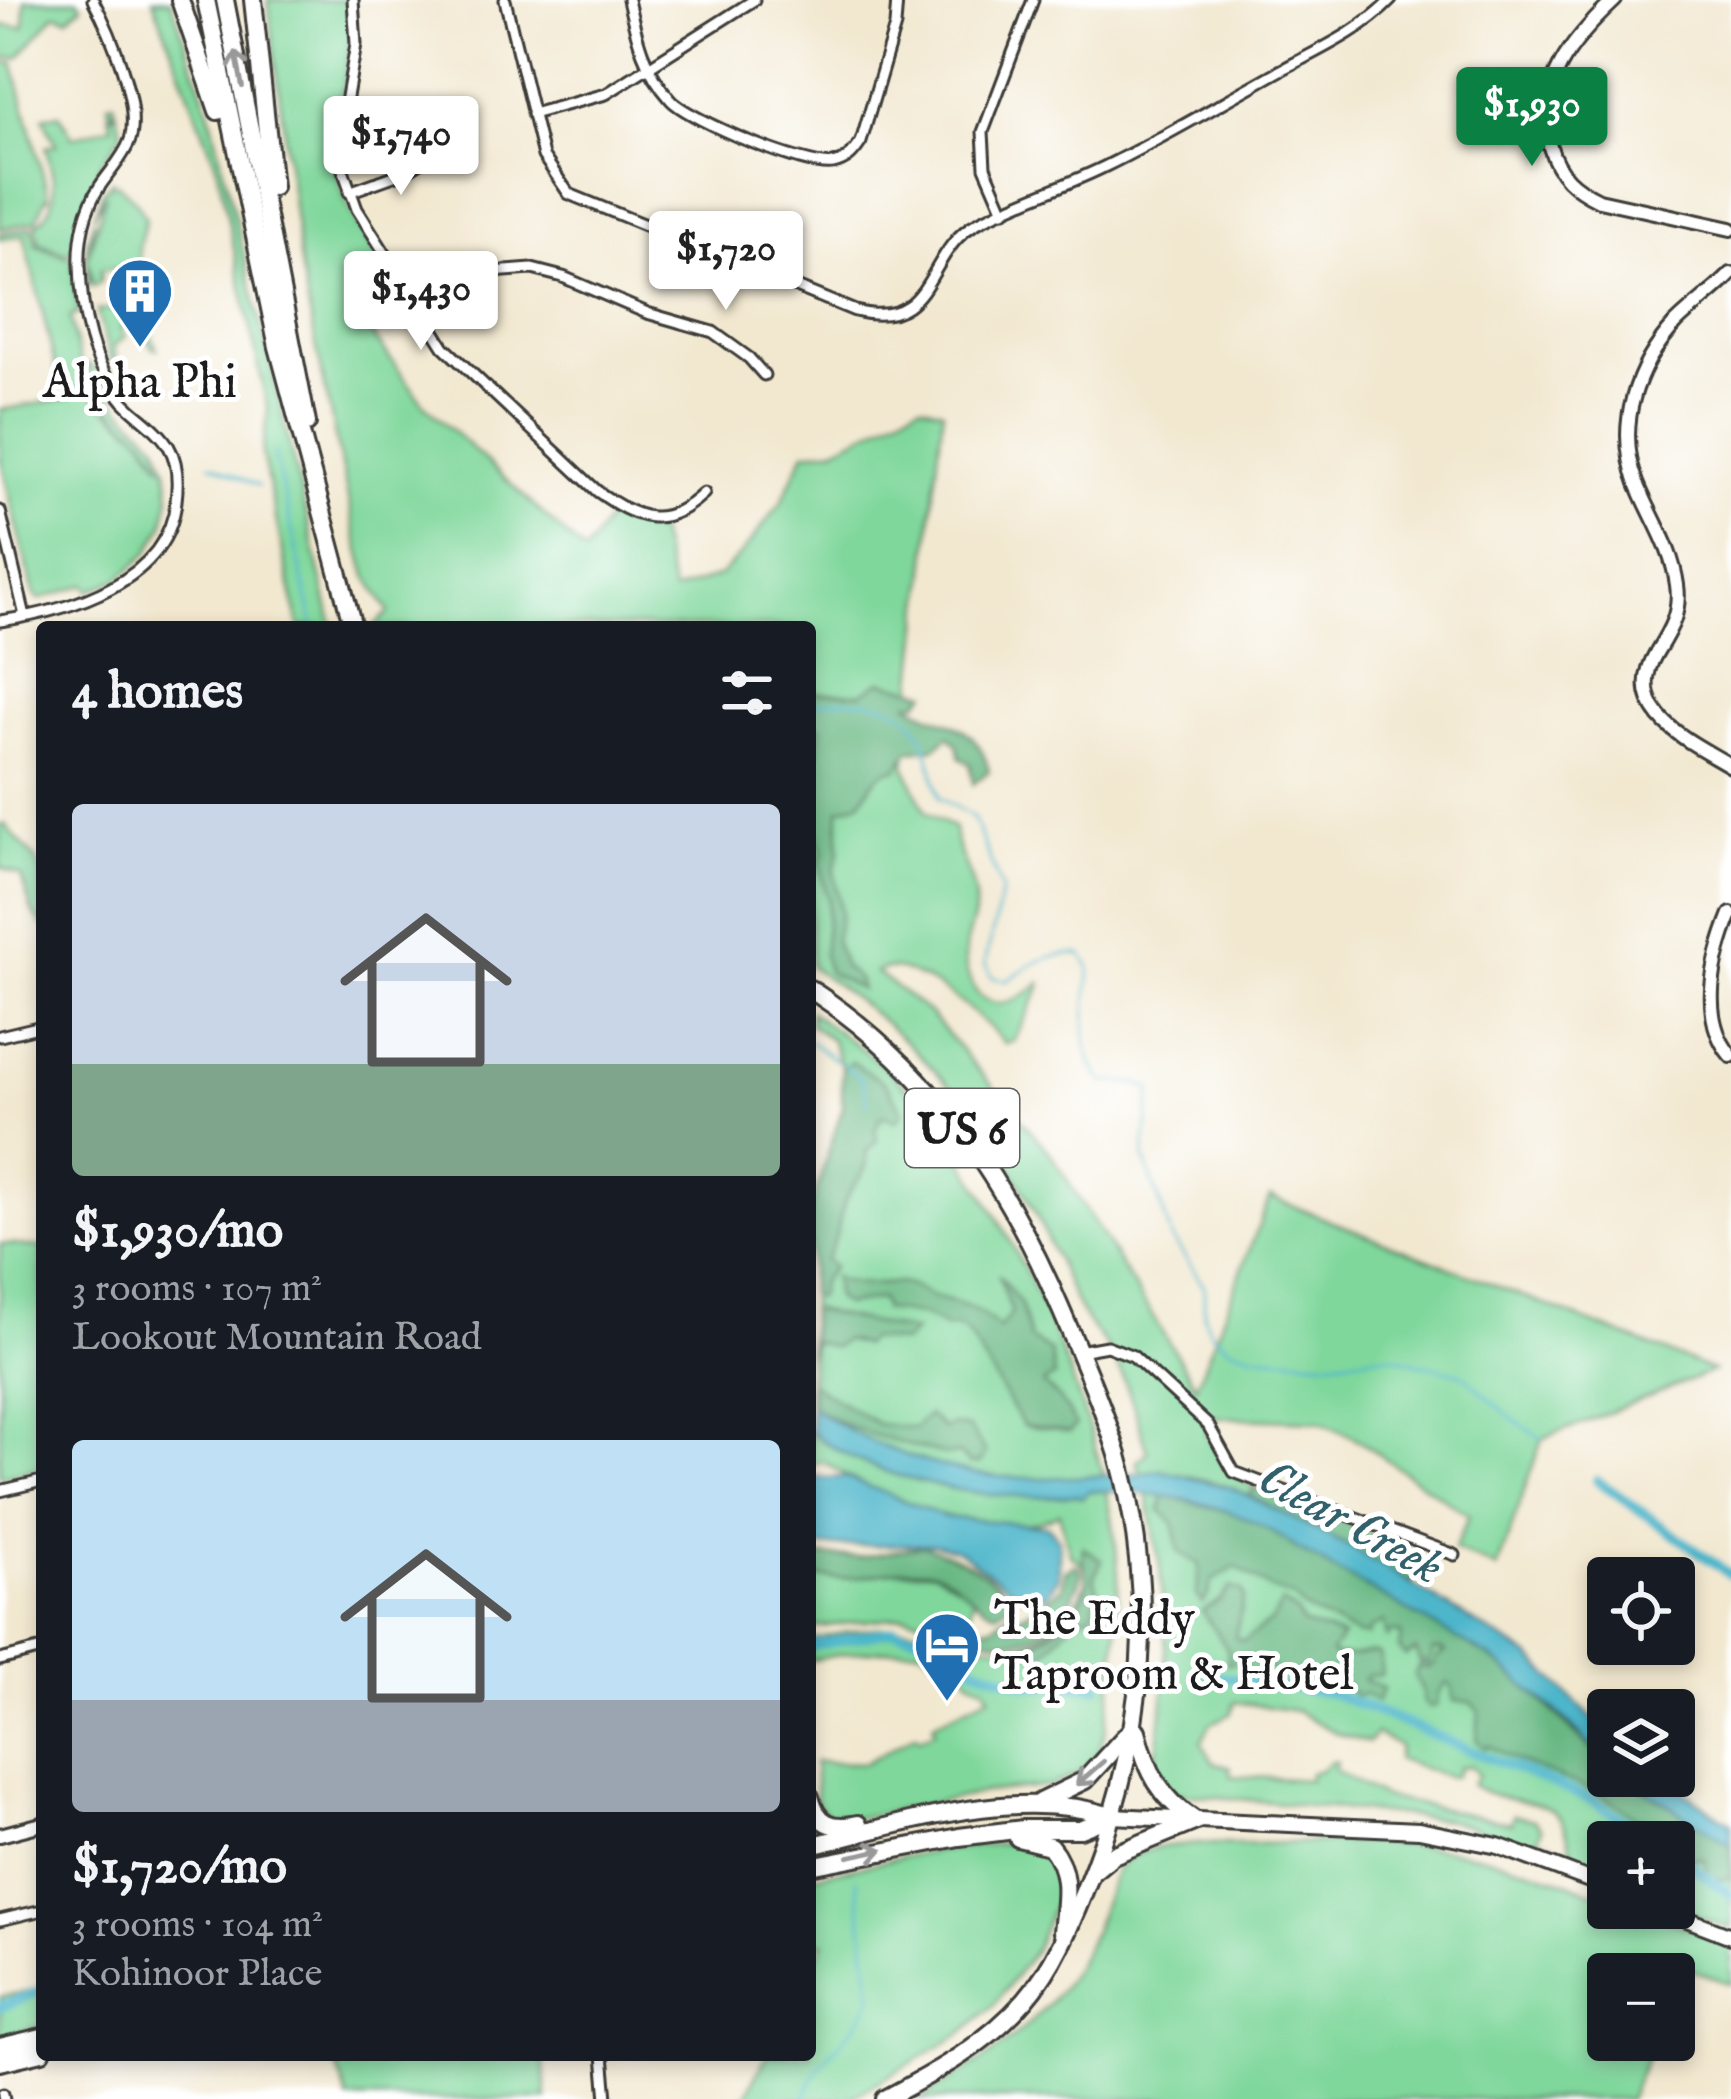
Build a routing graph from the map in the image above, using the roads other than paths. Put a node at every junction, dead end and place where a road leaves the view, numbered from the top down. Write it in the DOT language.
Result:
graph roads {
  1 [pos="93,0"];
  2 [pos="180,0"];
  3 [pos="206,0"];
  4 [pos="225,0"];
  5 [pos="253,0"];
  6 [pos="353,0"];
  7 [pos="505,0"];
  8 [pos="628,0"];
  9 [pos="754,0"];
  10 [pos="897,0"];
  11 [pos="1033,0"];
  12 [pos="1391,0"];
  13 [pos="1615,0"];
  14 [pos="648,68"];
  15 [pos="532,114"];
  16 [pos="430,156"];
  17 [pos="349,193"];
  18 [pos="1004,211"];
  19 [pos="1731,229"];
  20 [pos="257,250"];
  21 [pos="1731,274"];
  22 [pos="288,307"];
  23 [pos="419,310"];
  24 [pos="764,375"];
  25 [pos="312,465"];
  26 [pos="704,493"];
  27 [pos="0,512"];
  28 [pos="25,616"];
  29 [pos="0,621"];
  30 [pos="351,621"];
  31 [pos="1731,766"];
  32 [pos="1731,914"];
  33 [pos="816,993"];
  34 [pos="36,1027"];
  35 [pos="0,1036"];
  36 [pos="1731,1056"];
  37 [pos="1079,1351"];
  38 [pos="36,1482"];
  39 [pos="0,1491"];
  40 [pos="1455,1555"];
  41 [pos="36,1651"];
  42 [pos="0,1660"];
  43 [pos="1135,1724"];
  44 [pos="1033,1805"];
  45 [pos="816,1811"];
  46 [pos="1112,1816"];
  47 [pos="933,1817"];
  48 [pos="1196,1821"];
  49 [pos="36,1825"];
  50 [pos="0,1834"];
  51 [pos="959,1837"];
  52 [pos="816,1845"];
  53 [pos="816,1865"];
  54 [pos="1091,1873"];
  55 [pos="1587,1879"];
  56 [pos="36,1912"];
  57 [pos="0,1921"];
  58 [pos="1695,1922"];
  59 [pos="1731,1936"];
  60 [pos="1061,1945"];
  61 [pos="36,2038"];
  62 [pos="0,2047"];
  63 [pos="36,2053"];
  64 [pos="604,2061"];
  65 [pos="0,2062"];
  66 [pos="607,2099"];
  67 [pos="885,2099"];
  1 -- 28 [label="street"];
  2 -- 20 [label="highway"];
  3 -- 20 [label="highway"];
  22 -- 4 [label="highway, one-way"];
  5 -- 22 [label="highway"];
  6 -- 17 [label="street"];
  7 -- 15 [label="street"];
  8 -- 14 [label="street"];
  9 -- 14 [label="street"];
  10 -- 14 [label="street"];
  11 -- 18 [label="street"];
  12 -- 18 [label="street"];
  13 -- 19 [label="street"];
  14 -- 15 [label="street"];
  15 -- 18 [label="street"];
  16 -- 17 [label="street"];
  17 -- 23 [label="street"];
  20 -- 25 [label="highway"];
  21 -- 31 [label="street"];
  22 -- 25 [label="highway"];
  23 -- 24 [label="street"];
  23 -- 26 [label="street"];
  25 -- 30 [label="highway"];
  27 -- 28 [label="street"];
  28 -- 29 [label="street"];
  32 -- 36 [label="street"];
  33 -- 37 [label="highway, US 6"];
  34 -- 35 [label="street"];
  37 -- 40 [label="street"];
  37 -- 43 [label="highway, US 6"];
  38 -- 39 [label="street"];
  41 -- 42 [label="street"];
  43 -- 44 [label="highway, one-way"];
  43 -- 46 [label="highway, US 6"];
  43 -- 48 [label="highway"];
  44 -- 46 [label="highway"];
  44 -- 47 [label="highway"];
  45 -- 47 [label="highway"];
  46 -- 48 [label="main road"];
  46 -- 51 [label="highway"];
  46 -- 54 [label="highway"];
  47 -- 52 [label="highway"];
  48 -- 54 [label="highway"];
  48 -- 55 [label="main road"];
  49 -- 50 [label="street"];
  53 -- 51 [label="highway, one-way"];
  51 -- 60 [label="highway"];
  54 -- 60 [label="highway"];
  56 -- 57 [label="street"];
  58 -- 59 [label="main road"];
  60 -- 67 [label="highway"];
  61 -- 62 [label="highway"];
  63 -- 65 [label="highway"];
  64 -- 66 [label="street"];
}
